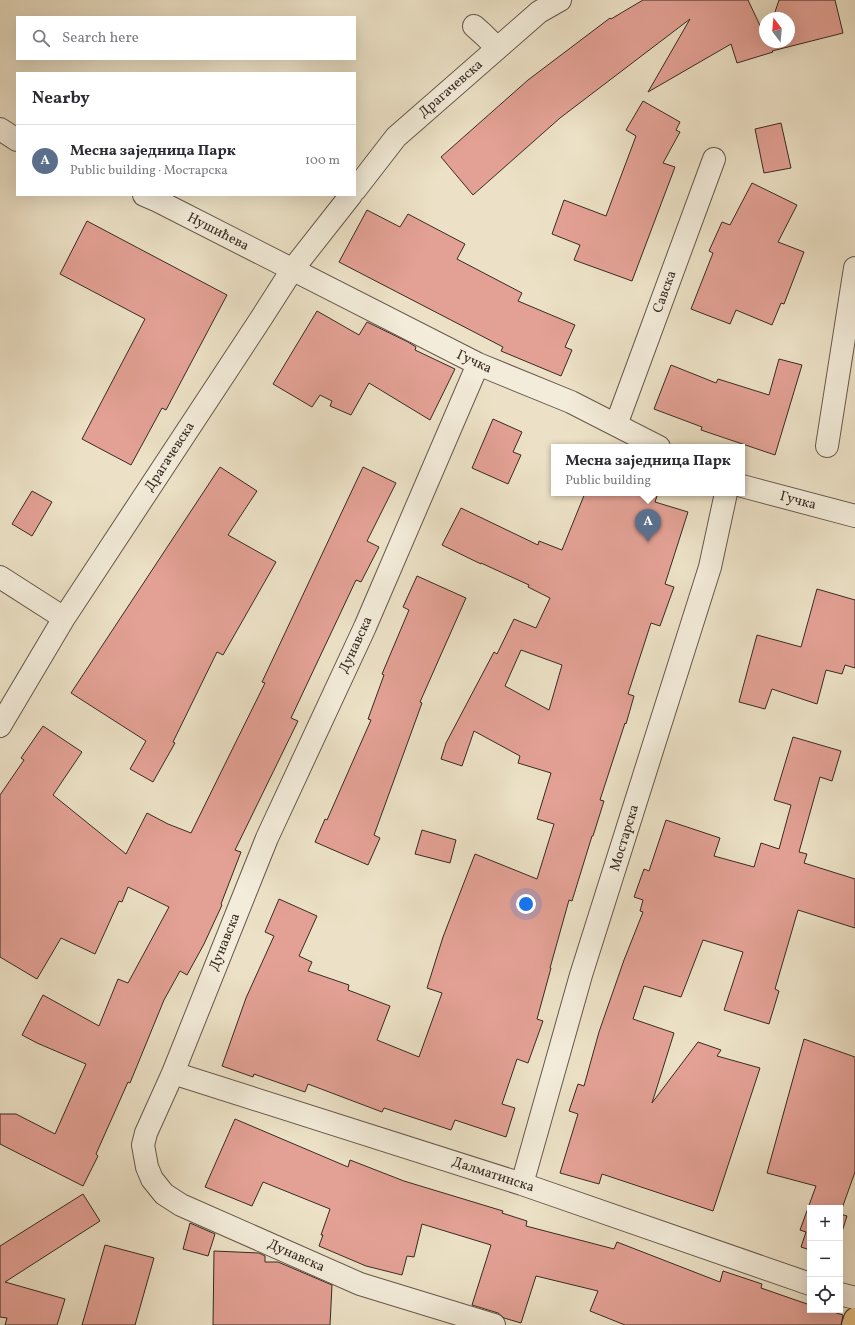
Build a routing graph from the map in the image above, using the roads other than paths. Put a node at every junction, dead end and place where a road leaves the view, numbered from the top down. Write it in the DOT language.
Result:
graph roads {
  1 [pos="560,0"];
  2 [pos="474,26"];
  3 [pos="497,48"];
  4 [pos="0,129"];
  5 [pos="16,139"];
  6 [pos="714,159"];
  7 [pos="356,189"];
  8 [pos="146,196"];
  9 [pos="350,196"];
  10 [pos="855,268"];
  11 [pos="292,270"];
  12 [pos="478,364"];
  13 [pos="616,425"];
  14 [pos="653,444"];
  15 [pos="827,446"];
  16 [pos="745,487"];
  17 [pos="725,496"];
  18 [pos="855,516"];
  19 [pos="0,578"];
  20 [pos="64,618"];
  21 [pos="0,726"];
  22 [pos="173,1073"];
  23 [pos="522,1184"];
  24 [pos="807,1283"];
  25 [pos="843,1295"];
  26 [pos="855,1298"];
  27 [pos="855,1319"];
  28 [pos="494,1325"];
  29 [pos="853,1325"];
  1 -- 3 [label="street, Драгачевска"];
  2 -- 3 [label="street"];
  3 -- 7 [label="street, Драгачевска"];
  4 -- 5 [label="street"];
  6 -- 13 [label="street, Савска"];
  8 -- 11 [label="street, Нушићева"];
  9 -- 11 [label="street, Драгачевска"];
  10 -- 15 [label="street"];
  11 -- 12 [label="street, Гучка"];
  11 -- 20 [label="street, Драгачевска"];
  12 -- 13 [label="street, Гучка"];
  12 -- 22 [label="street, Дунавска"];
  13 -- 14 [label="street, Гучка"];
  16 -- 18 [label="street, Гучка"];
  17 -- 23 [label="street, Мостарска"];
  19 -- 20 [label="street"];
  20 -- 21 [label="street, Драгачевска"];
  22 -- 23 [label="street, Далматинска"];
  22 -- 28 [label="street, Дунавска"];
  23 -- 24 [label="street, Далматинска"];
  25 -- 26 [label="street"];
  27 -- 29 [label="main road"];
}
